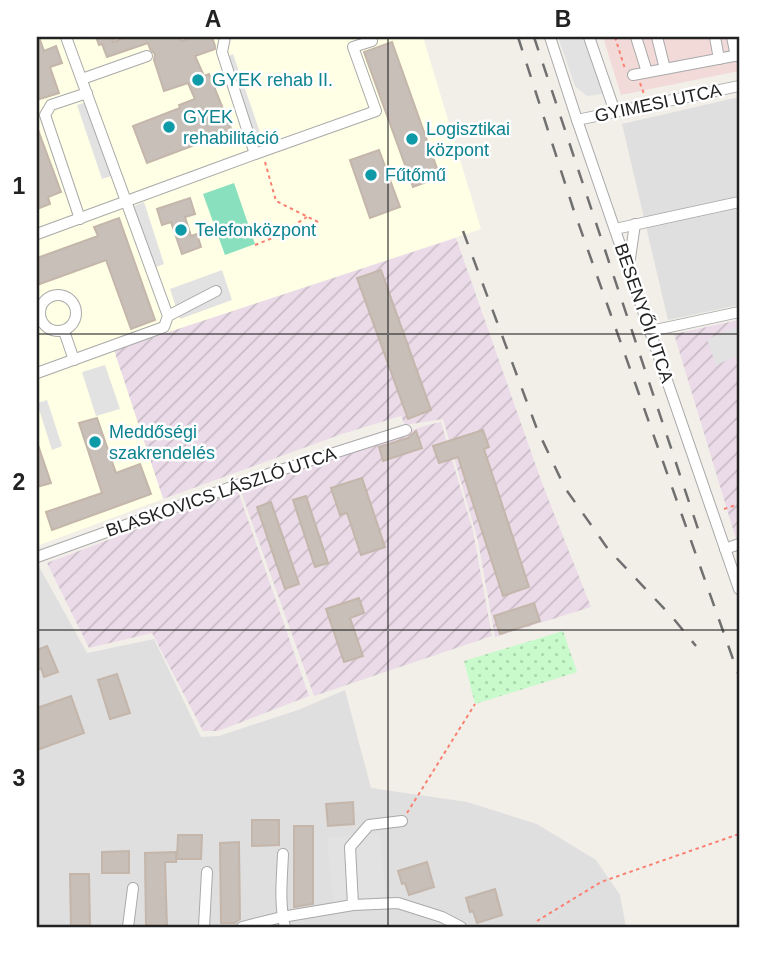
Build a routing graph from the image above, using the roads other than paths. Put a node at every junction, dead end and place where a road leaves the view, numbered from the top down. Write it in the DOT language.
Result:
graph roads {
  1 [pos="66,37"];
  2 [pos="225,37"];
  3 [pos="370,37"];
  4 [pos="550,37"];
  5 [pos="589,37"];
  6 [pos="636,37"];
  7 [pos="657,37"];
  8 [pos="715,37"];
  9 [pos="733,37"];
  10 [pos="147,56"];
  11 [pos="738,56"];
  12 [pos="719,59"];
  13 [pos="665,69"];
  14 [pos="82,79"];
  15 [pos="739,86"];
  16 [pos="87,93"];
  17 [pos="615,112"];
  18 [pos="577,120"];
  19 [pos="258,152"];
  20 [pos="127,202"];
  21 [pos="739,202"];
  22 [pos="80,219"];
  23 [pos="635,224"];
  24 [pos="615,229"];
  25 [pos="37,234"];
  26 [pos="628,267"];
  27 [pos="216,291"];
  28 [pos="739,312"];
  29 [pos="168,316"];
  30 [pos="64,331"];
  31 [pos="651,331"];
  32 [pos="74,359"];
  33 [pos="37,373"];
  34 [pos="406,430"];
  35 [pos="739,544"];
  36 [pos="726,549"];
  37 [pos="37,557"];
  38 [pos="737,575"];
  39 [pos="739,589"];
  40 [pos="402,821"];
  41 [pos="283,854"];
  42 [pos="207,872"];
  43 [pos="133,888"];
  44 [pos="353,905"];
  45 [pos="284,922"];
  46 [pos="128,927"];
  47 [pos="204,927"];
  48 [pos="242,927"];
  49 [pos="461,927"];
  1 -- 14 [label="street"];
  2 -- 19 [label="street"];
  3 -- 19 [label="street"];
  4 -- 18 [label="street, BESENYŐI UTCA"];
  5 -- 17 [label="street"];
  6 -- 13 [label="street"];
  7 -- 13 [label="street"];
  8 -- 12 [label="street"];
  9 -- 11 [label="street"];
  10 -- 14 [label="street"];
  11 -- 12 [label="street"];
  12 -- 13 [label="street"];
  14 -- 16 [label="street"];
  15 -- 17 [label="street, GYIMESI UTCA"];
  16 -- 20 [label="street"];
  16 -- 22 [label="street"];
  17 -- 18 [label="street, GYIMESI UTCA"];
  18 -- 24 [label="street, BESENYŐI UTCA"];
  19 -- 20 [label="street"];
  20 -- 22 [label="street"];
  20 -- 29 [label="street"];
  21 -- 23 [label="street"];
  22 -- 25 [label="street"];
  23 -- 24 [label="street"];
  23 -- 26 [label="street"];
  24 -- 26 [label="street, BESENYŐI UTCA"];
  26 -- 31 [label="street, BESENYŐI UTCA"];
  27 -- 29 [label="street"];
  28 -- 31 [label="street"];
  29 -- 32 [label="street"];
  30 -- 32 [label="street"];
  31 -- 36 [label="street, BESENYŐI UTCA"];
  32 -- 33 [label="street"];
  34 -- 37 [label="street, BLASKOVICS LÁSZLÓ UTCA"];
  35 -- 36 [label="street"];
  36 -- 38 [label="street, BESENYŐI UTCA"];
  38 -- 39 [label="street, BESENYŐI UTCA"];
  40 -- 44 [label="street"];
  41 -- 45 [label="street"];
  42 -- 47 [label="street"];
  43 -- 46 [label="street"];
  44 -- 45 [label="street"];
  44 -- 49 [label="street"];
  45 -- 48 [label="street"];
}
